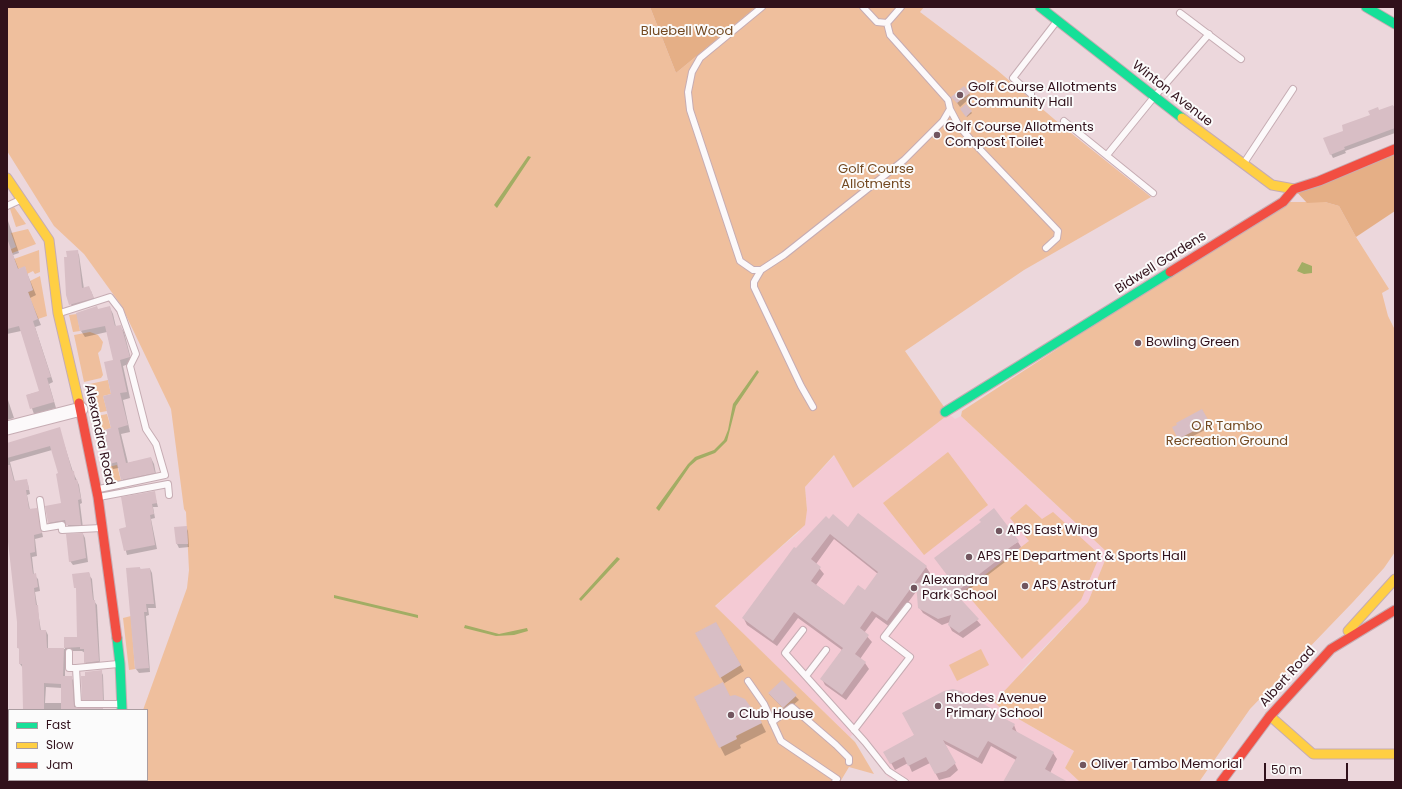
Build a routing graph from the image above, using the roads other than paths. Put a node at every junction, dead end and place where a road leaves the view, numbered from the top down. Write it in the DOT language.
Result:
graph roads {
  1 [pos="762,7"];
  2 [pos="863,7"];
  3 [pos="902,7"];
  4 [pos="1040,7"];
  5 [pos="1366,7"];
  6 [pos="1180,12"];
  7 [pos="1057,21"];
  8 [pos="877,22"];
  9 [pos="887,23"];
  10 [pos="1395,24"];
  11 [pos="1209,34"];
  12 [pos="890,36"];
  13 [pos="1241,59"];
  14 [pos="1293,89"];
  15 [pos="1031,94"];
  16 [pos="1154,97"];
  17 [pos="950,109"];
  18 [pos="1064,121"];
  19 [pos="1395,149"];
  20 [pos="1107,155"];
  21 [pos="1243,164"];
  22 [pos="7,178"];
  23 [pos="1294,189"];
  24 [pos="1153,193"];
  25 [pos="21,199"];
  26 [pos="7,206"];
  27 [pos="1046,248"];
  28 [pos="761,270"];
  29 [pos="58,313"];
  30 [pos="813,408"];
  31 [pos="82,409"];
  32 [pos="945,412"];
  33 [pos="7,428"];
  34 [pos="98,493"];
  35 [pos="170,494"];
  36 [pos="40,500"];
  37 [pos="102,528"];
  38 [pos="1395,579"];
  39 [pos="908,606"];
  40 [pos="1395,610"];
  41 [pos="803,630"];
  42 [pos="1331,649"];
  43 [pos="826,650"];
  44 [pos="69,652"];
  45 [pos="120,664"];
  46 [pos="76,668"];
  47 [pos="806,676"];
  48 [pos="748,681"];
  49 [pos="122,707"];
  50 [pos="1270,716"];
  51 [pos="772,722"];
  52 [pos="854,730"];
  53 [pos="1395,754"];
  54 [pos="849,762"];
  55 [pos="835,782"];
  56 [pos="905,782"];
  57 [pos="1221,782"];
  1 -- 28 [label="lane"];
  2 -- 8 [label="lane"];
  3 -- 9 [label="lane"];
  4 -- 7 [label="street, Winton Avenue"];
  5 -- 10 [label="street"];
  6 -- 11 [label="lane"];
  7 -- 15 [label="lane"];
  7 -- 16 [label="street, Winton Avenue"];
  8 -- 9 [label="lane"];
  8 -- 12 [label="lane"];
  9 -- 12 [label="lane"];
  11 -- 13 [label="lane"];
  11 -- 16 [label="lane"];
  12 -- 17 [label="lane"];
  14 -- 21 [label="lane"];
  16 -- 20 [label="lane"];
  16 -- 21 [label="street, Winton Avenue"];
  17 -- 27 [label="lane"];
  17 -- 28 [label="lane"];
  18 -- 20 [label="lane"];
  19 -- 23 [label="street, Bidwell Gardens"];
  20 -- 24 [label="lane"];
  21 -- 23 [label="street, Winton Avenue"];
  22 -- 25 [label="street, Alexandra Road"];
  23 -- 32 [label="street, Bidwell Gardens"];
  25 -- 26 [label="lane"];
  25 -- 29 [label="street, Alexandra Road"];
  28 -- 30 [label="lane"];
  29 -- 31 [label="street, Alexandra Road"];
  29 -- 34 [label="lane"];
  31 -- 33 [label="street"];
  31 -- 34 [label="street, Alexandra Road"];
  34 -- 35 [label="lane"];
  34 -- 37 [label="street, Alexandra Road"];
  36 -- 37 [label="lane"];
  37 -- 45 [label="street, Alexandra Road"];
  38 -- 42 [label="street"];
  39 -- 52 [label="lane"];
  40 -- 42 [label="street, Albert Road"];
  41 -- 47 [label="lane"];
  42 -- 50 [label="street, Albert Road"];
  43 -- 47 [label="lane"];
  44 -- 46 [label="lane"];
  45 -- 46 [label="lane"];
  45 -- 49 [label="street, Alexandra Road"];
  46 -- 49 [label="lane"];
  47 -- 52 [label="lane"];
  48 -- 51 [label="lane"];
  50 -- 53 [label="street"];
  50 -- 57 [label="street, Albert Road"];
  51 -- 54 [label="lane"];
  51 -- 55 [label="lane"];
  52 -- 56 [label="lane"];
}
